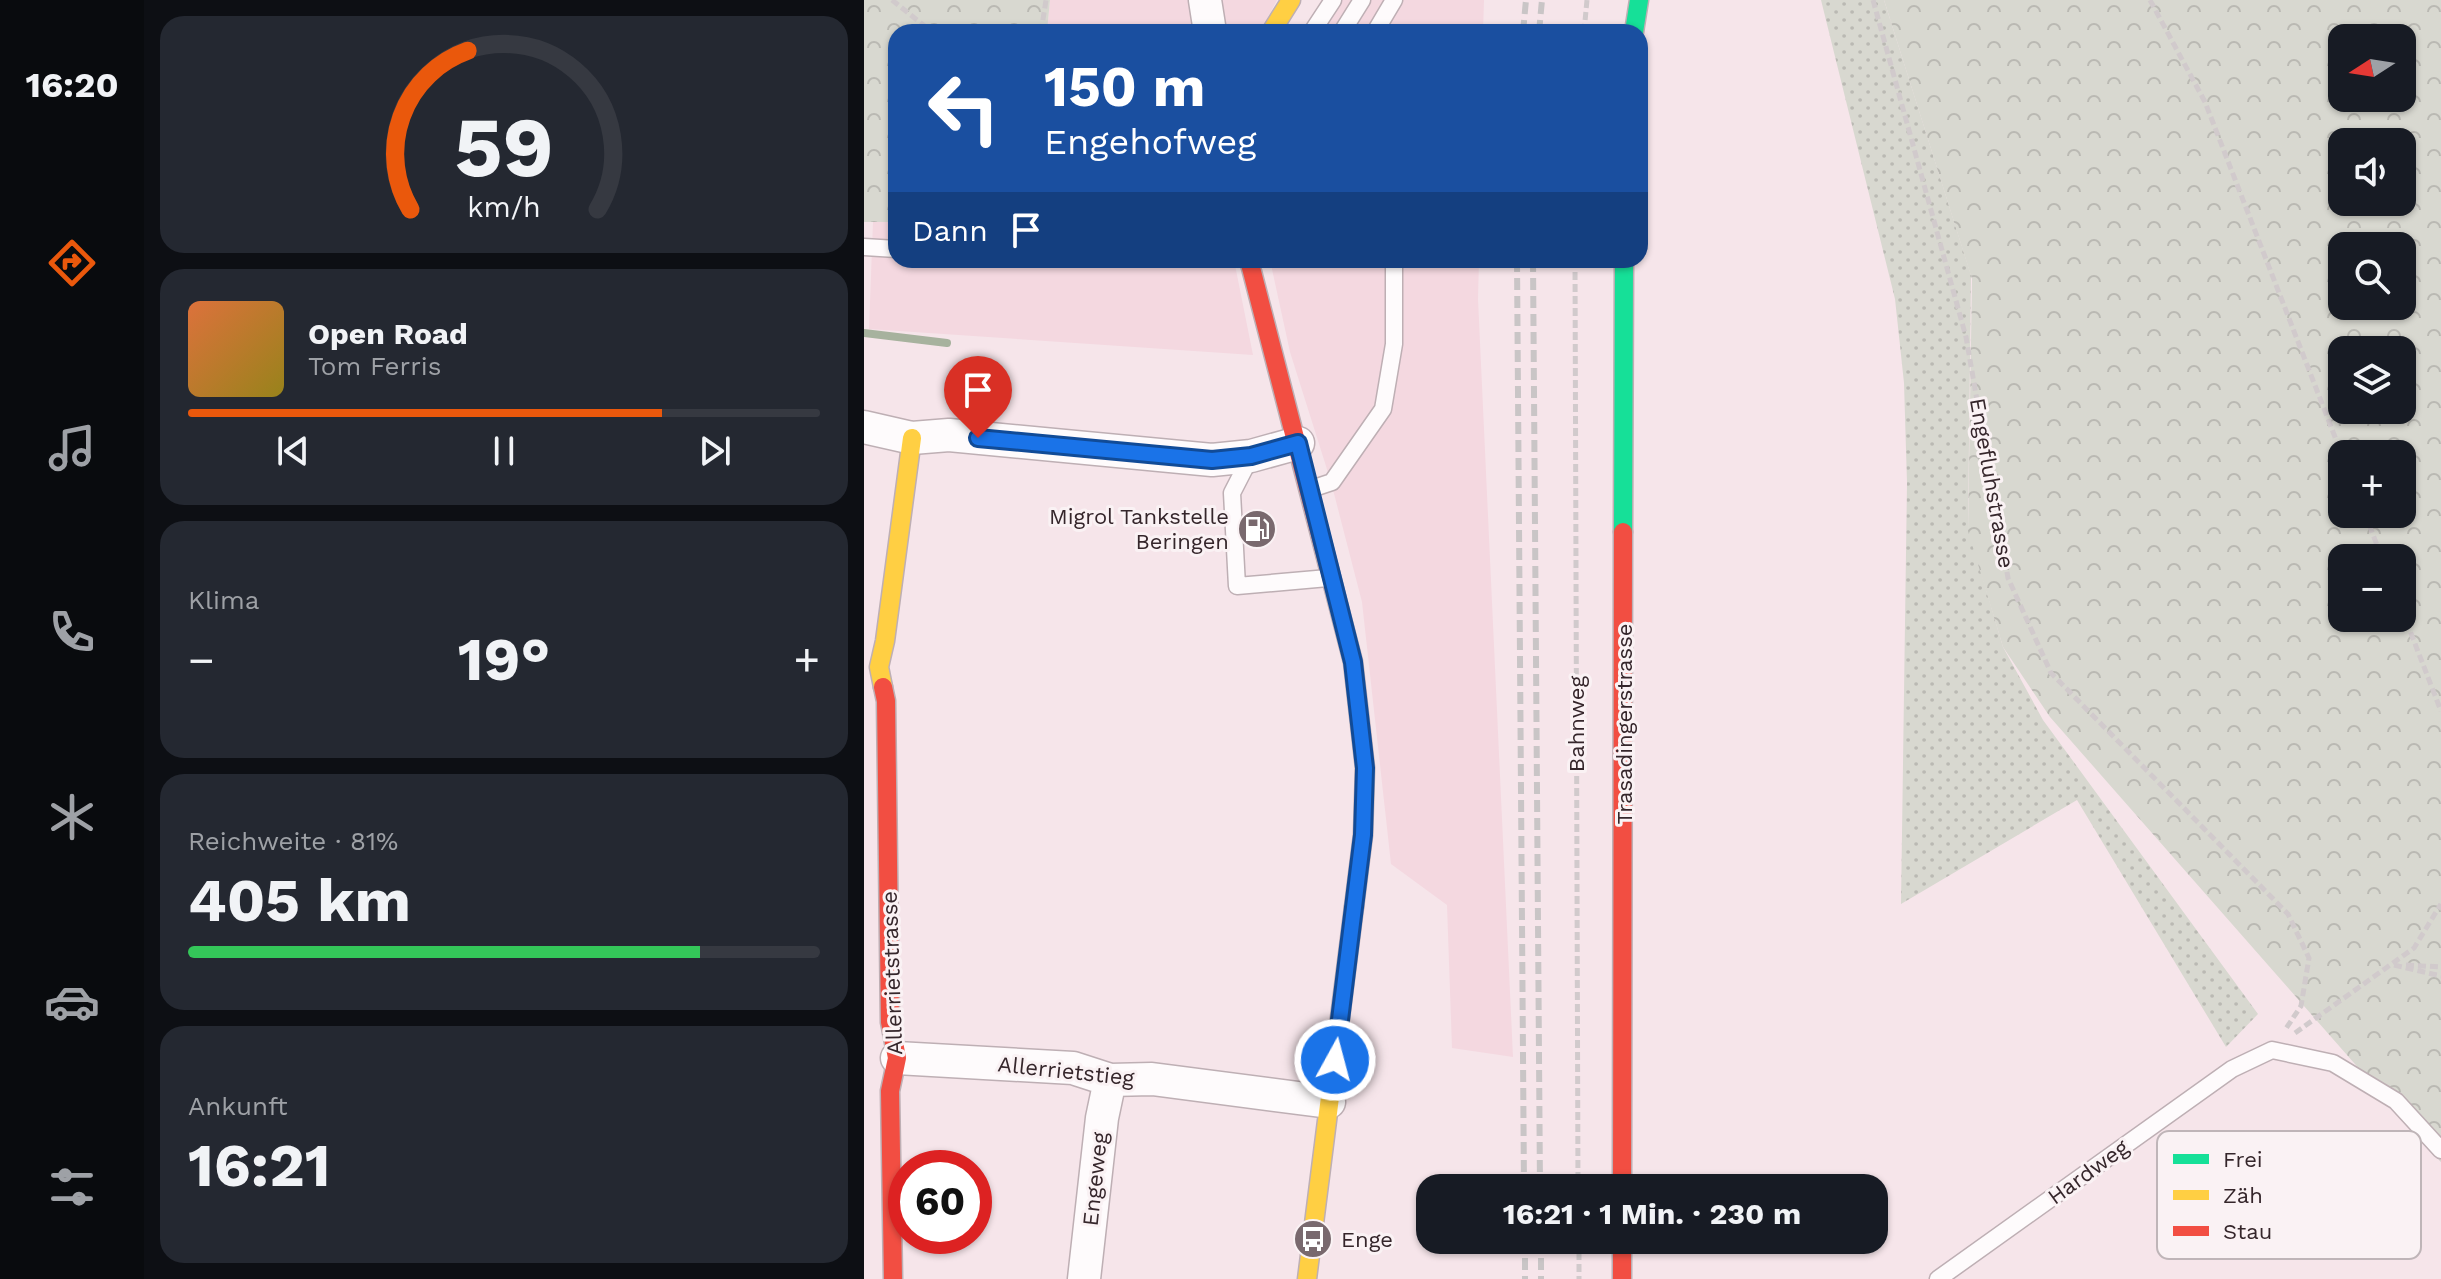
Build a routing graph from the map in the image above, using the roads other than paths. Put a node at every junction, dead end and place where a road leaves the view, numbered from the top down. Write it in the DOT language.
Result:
graph roads {
  1 [pos="1205,0"];
  2 [pos="1291,0"];
  3 [pos="1333,0"];
  4 [pos="1362,0"];
  5 [pos="1394,0"];
  6 [pos="1639,0"];
  7 [pos="1209,24"];
  8 [pos="1278,24"];
  9 [pos="1317,24"];
  10 [pos="1347,24"];
  11 [pos="1380,24"];
  12 [pos="1635,24"];
  13 [pos="864,247"];
  14 [pos="888,248"];
  15 [pos="1251,268"];
  16 [pos="1394,268"];
  17 [pos="1624,268"];
  18 [pos="864,427"];
  19 [pos="912,438"];
  20 [pos="1298,443"];
  21 [pos="1251,456"];
  22 [pos="1310,489"];
  23 [pos="1333,578"];
  24 [pos="871,667"];
  25 [pos="897,1058"];
  26 [pos="1110,1080"];
  27 [pos="1329,1102"];
  28 [pos="2441,1150"];
  29 [pos="1622,1174"];
  30 [pos="1622,1254"];
  31 [pos="893,1279"];
  32 [pos="1084,1279"];
  33 [pos="1307,1279"];
  34 [pos="1622,1279"];
  35 [pos="1938,1279"];
  1 -- 7 [label="street"];
  2 -- 8 [label="main road"];
  3 -- 9 [label="lane"];
  4 -- 10 [label="lane"];
  5 -- 11 [label="lane"];
  6 -- 12 [label="main road"];
  13 -- 14 [label="lane"];
  15 -- 20 [label="main road"];
  16 -- 22 [label="lane"];
  17 -- 29 [label="main road, Trasadingerstrasse"];
  18 -- 19 [label="street"];
  19 -- 21 [label="street"];
  19 -- 24 [label="main road, Allerrietstrasse"];
  20 -- 21 [label="street"];
  20 -- 22 [label="main road"];
  21 -- 23 [label="lane"];
  22 -- 23 [label="main road"];
  23 -- 27 [label="main road"];
  24 -- 25 [label="main road, Allerrietstrasse"];
  25 -- 26 [label="street, Allerrietstieg"];
  25 -- 31 [label="main road, Allerrietstrasse"];
  26 -- 27 [label="street, Allerrietstieg"];
  26 -- 32 [label="street, Engeweg"];
  27 -- 33 [label="main road"];
  28 -- 35 [label="lane, Hardweg"];
  30 -- 34 [label="main road"];
}
